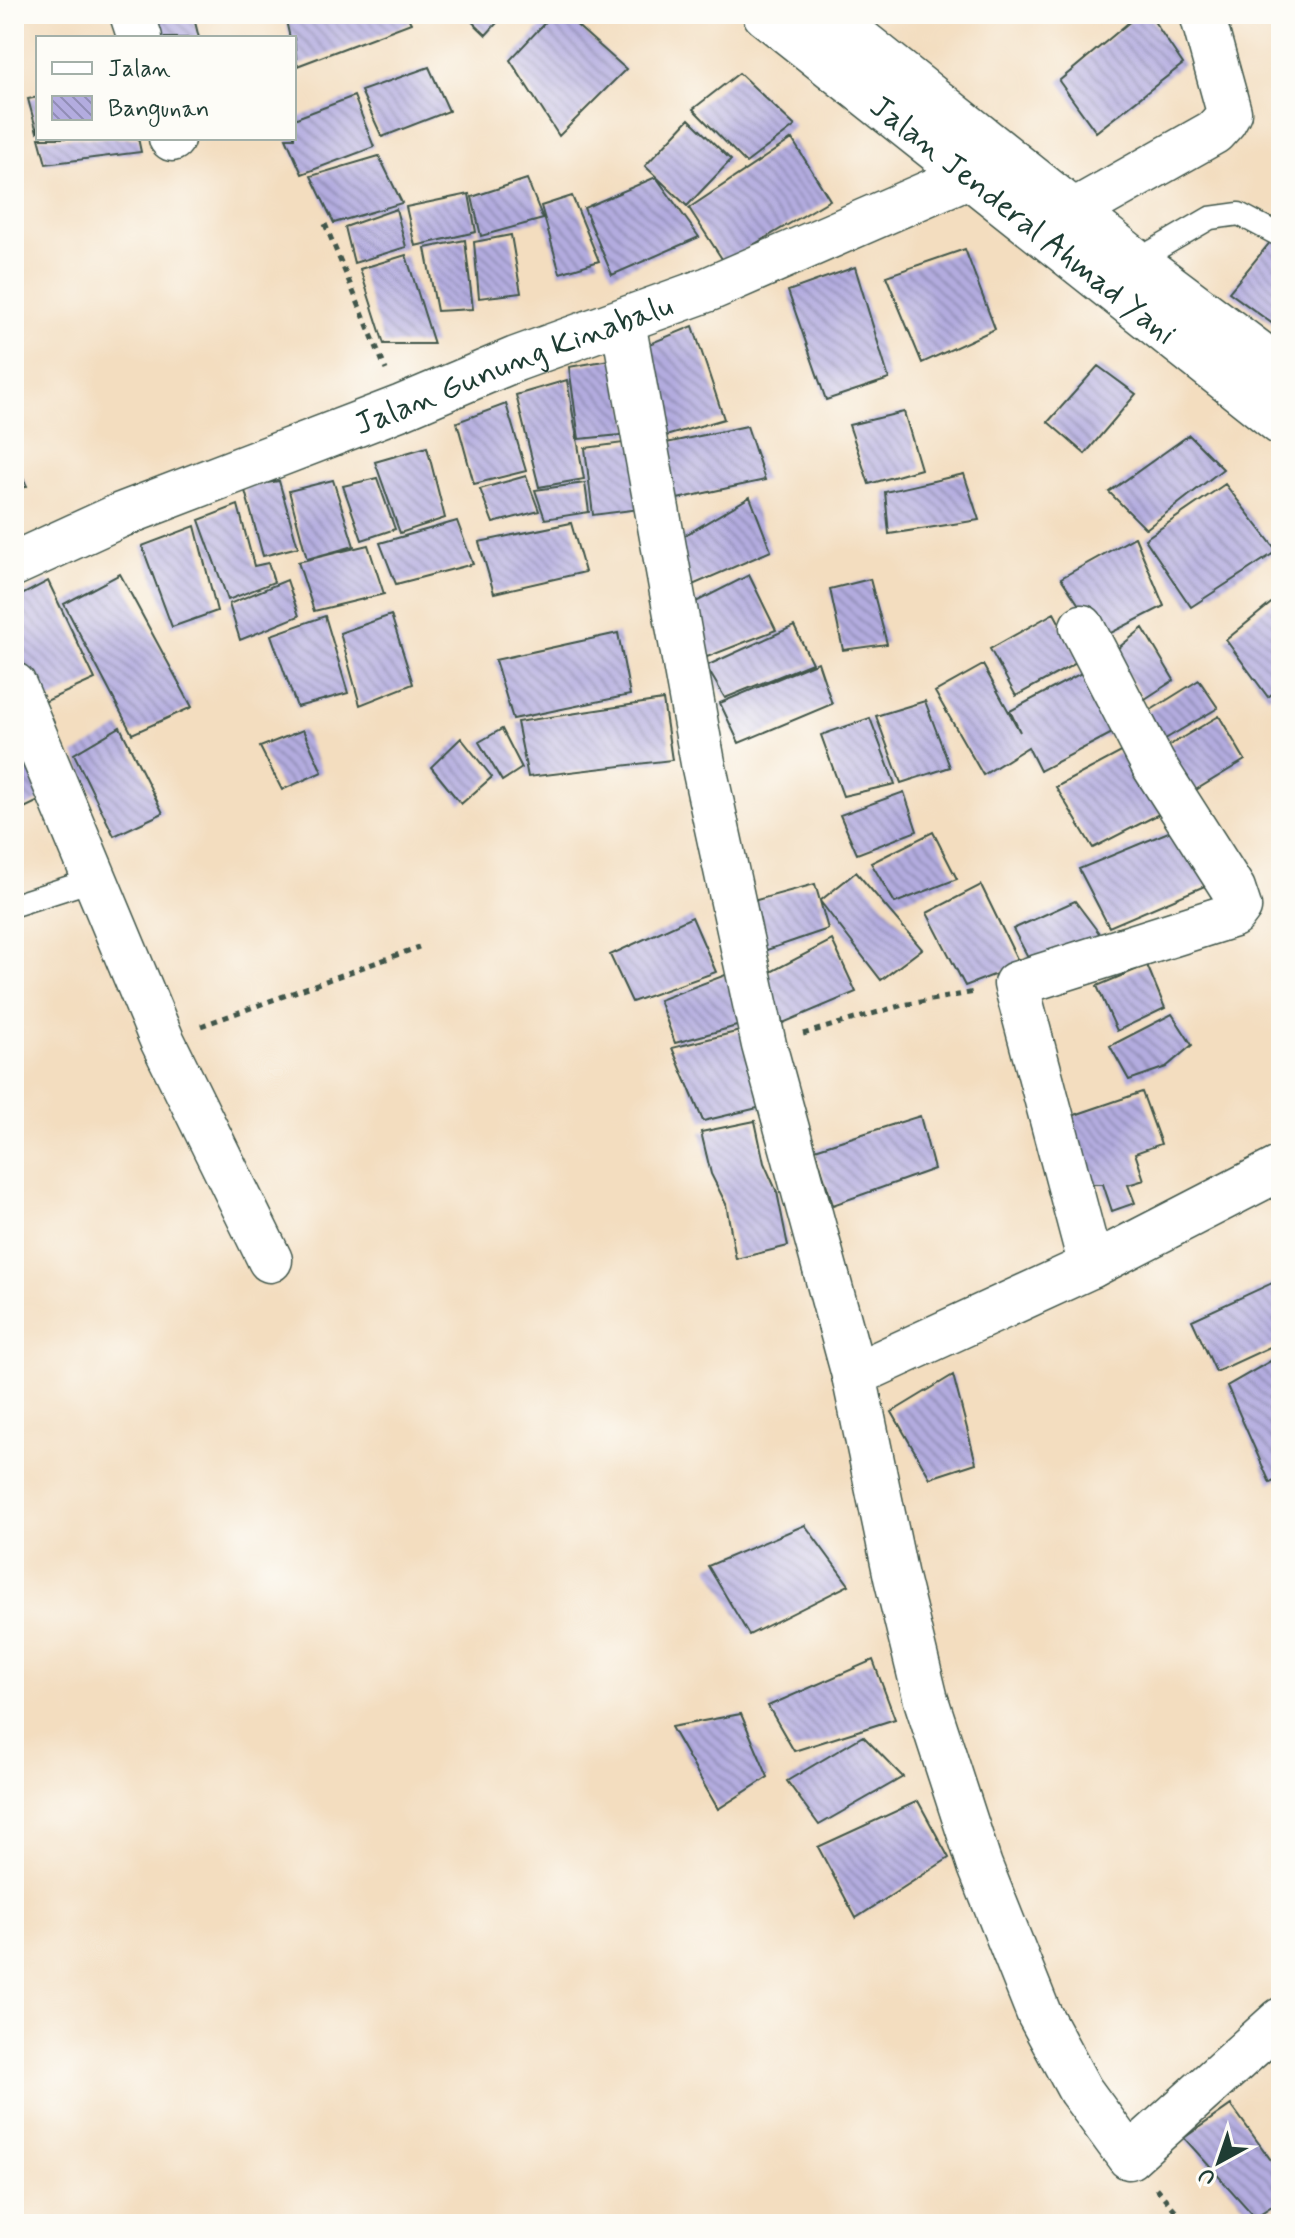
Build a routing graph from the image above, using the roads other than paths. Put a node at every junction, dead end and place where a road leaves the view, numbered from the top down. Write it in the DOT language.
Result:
graph roads {
  1 [pos="132,14"];
  2 [pos="765,14"];
  3 [pos="827,14"];
  4 [pos="1202,14"];
  5 [pos="139,36"];
  6 [pos="1009,158"];
  7 [pos="969,177"];
  8 [pos="1074,211"];
  9 [pos="1277,234"];
  10 [pos="1136,261"];
  11 [pos="623,322"];
  12 [pos="1281,370"];
  13 [pos="1281,423"];
  14 [pos="14,564"];
  15 [pos="1082,627"];
  16 [pos="14,685"];
  17 [pos="95,879"];
  18 [pos="14,905"];
  19 [pos="1281,1168"];
  20 [pos="270,1260"];
  21 [pos="1091,1266"];
  22 [pos="854,1375"];
  23 [pos="1281,2020"];
  1 -- 5 [label="street"];
  2 -- 7 [label="street, Jalan Jenderal Ahmad Yani"];
  3 -- 6 [label="street"];
  4 -- 8 [label="street"];
  6 -- 7 [label="street, Jalan Gunung Kinabalu"];
  6 -- 8 [label="street"];
  7 -- 11 [label="street, Jalan Gunung Kinabalu"];
  7 -- 13 [label="street, Jalan Jenderal Ahmad Yani"];
  8 -- 10 [label="street"];
  9 -- 10 [label="lane"];
  10 -- 12 [label="street"];
  11 -- 14 [label="street, Jalan Gunung Kinabalu"];
  11 -- 22 [label="street"];
  15 -- 21 [label="street"];
  16 -- 17 [label="street"];
  17 -- 18 [label="lane"];
  17 -- 20 [label="street"];
  19 -- 21 [label="street"];
  21 -- 22 [label="street"];
  22 -- 23 [label="street"];
}
